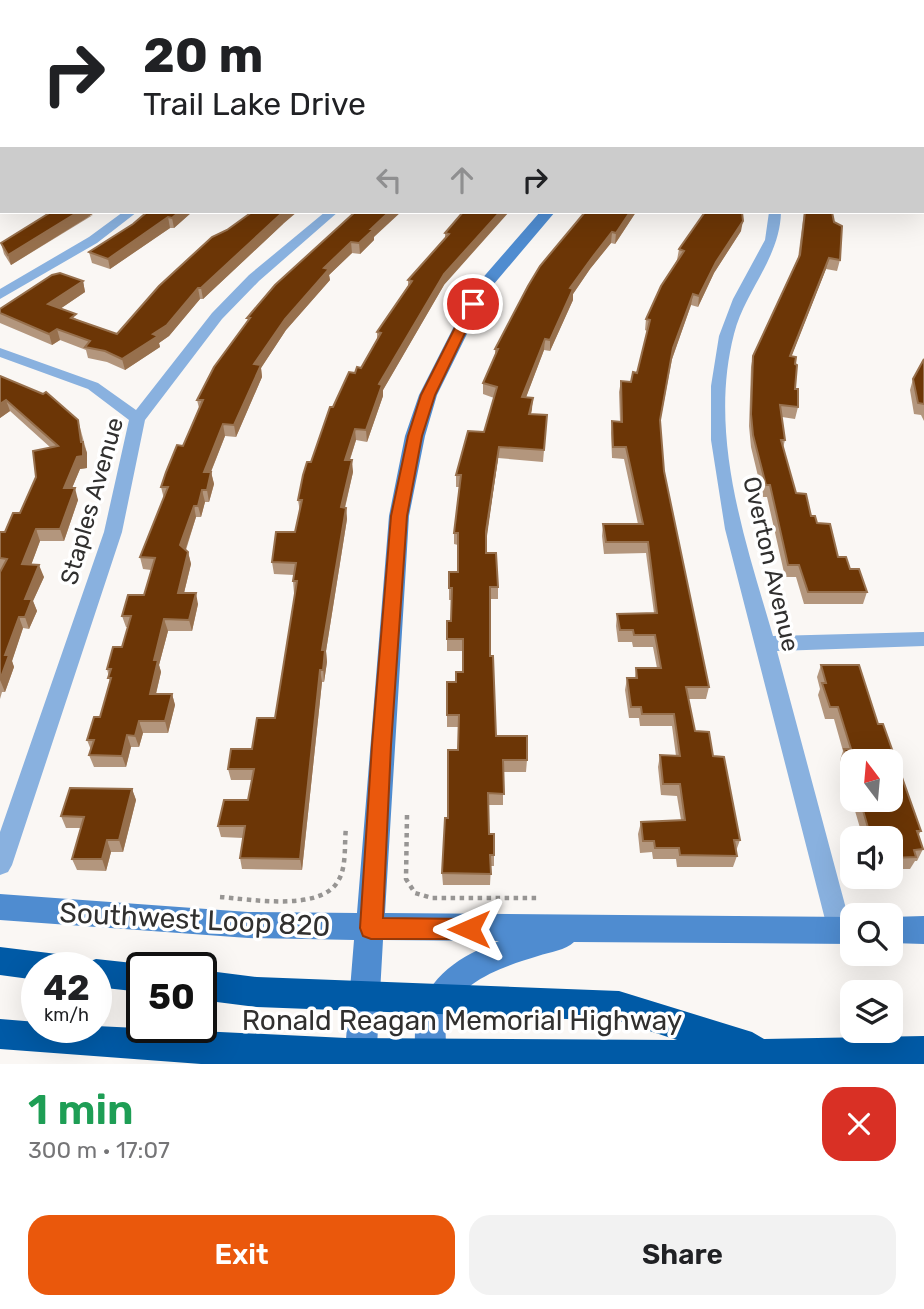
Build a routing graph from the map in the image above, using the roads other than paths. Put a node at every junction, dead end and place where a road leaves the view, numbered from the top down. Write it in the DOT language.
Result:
graph roads {
  1 [pos="128,214"];
  2 [pos="330,214"];
  3 [pos="546,214"];
  4 [pos="775,214"];
  5 [pos="0,295"];
  6 [pos="0,352"];
  7 [pos="137,419"];
  8 [pos="924,639"];
  9 [pos="764,644"];
  10 [pos="0,865"];
  11 [pos="0,907"];
  12 [pos="840,910"];
  13 [pos="371,928"];
  14 [pos="924,929"];
  15 [pos="580,930"];
  16 [pos="903,930"];
  17 [pos="840,931"];
  18 [pos="0,961"];
  19 [pos="21,964"];
  20 [pos="217,987"];
  21 [pos="0,1034"];
  22 [pos="924,1052"];
  23 [pos="771,1054"];
  24 [pos="360,1064"];
  25 [pos="431,1064"];
  1 -- 5 [label="street"];
  2 -- 7 [label="street, Staples Avenue"];
  3 -- 13 [label="street"];
  4 -- 9 [label="street, Overton Avenue"];
  6 -- 7 [label="street"];
  7 -- 10 [label="street, Staples Avenue"];
  8 -- 9 [label="street"];
  9 -- 12 [label="street, Overton Avenue"];
  11 -- 13 [label="street, Southwest Loop 820"];
  13 -- 15 [label="street, Southwest Loop 820"];
  13 -- 24 [label="street"];
  14 -- 16 [label="street"];
  15 -- 17 [label="street, Southwest Loop 820"];
  15 -- 25 [label="street"];
  18 -- 19 [label="highway"];
  20 -- 23 [label="highway"];
  21 -- 23 [label="highway, Ronald Reagan Memorial Highway"];
  22 -- 23 [label="highway, Ronald Reagan Memorial Highway"];
}
